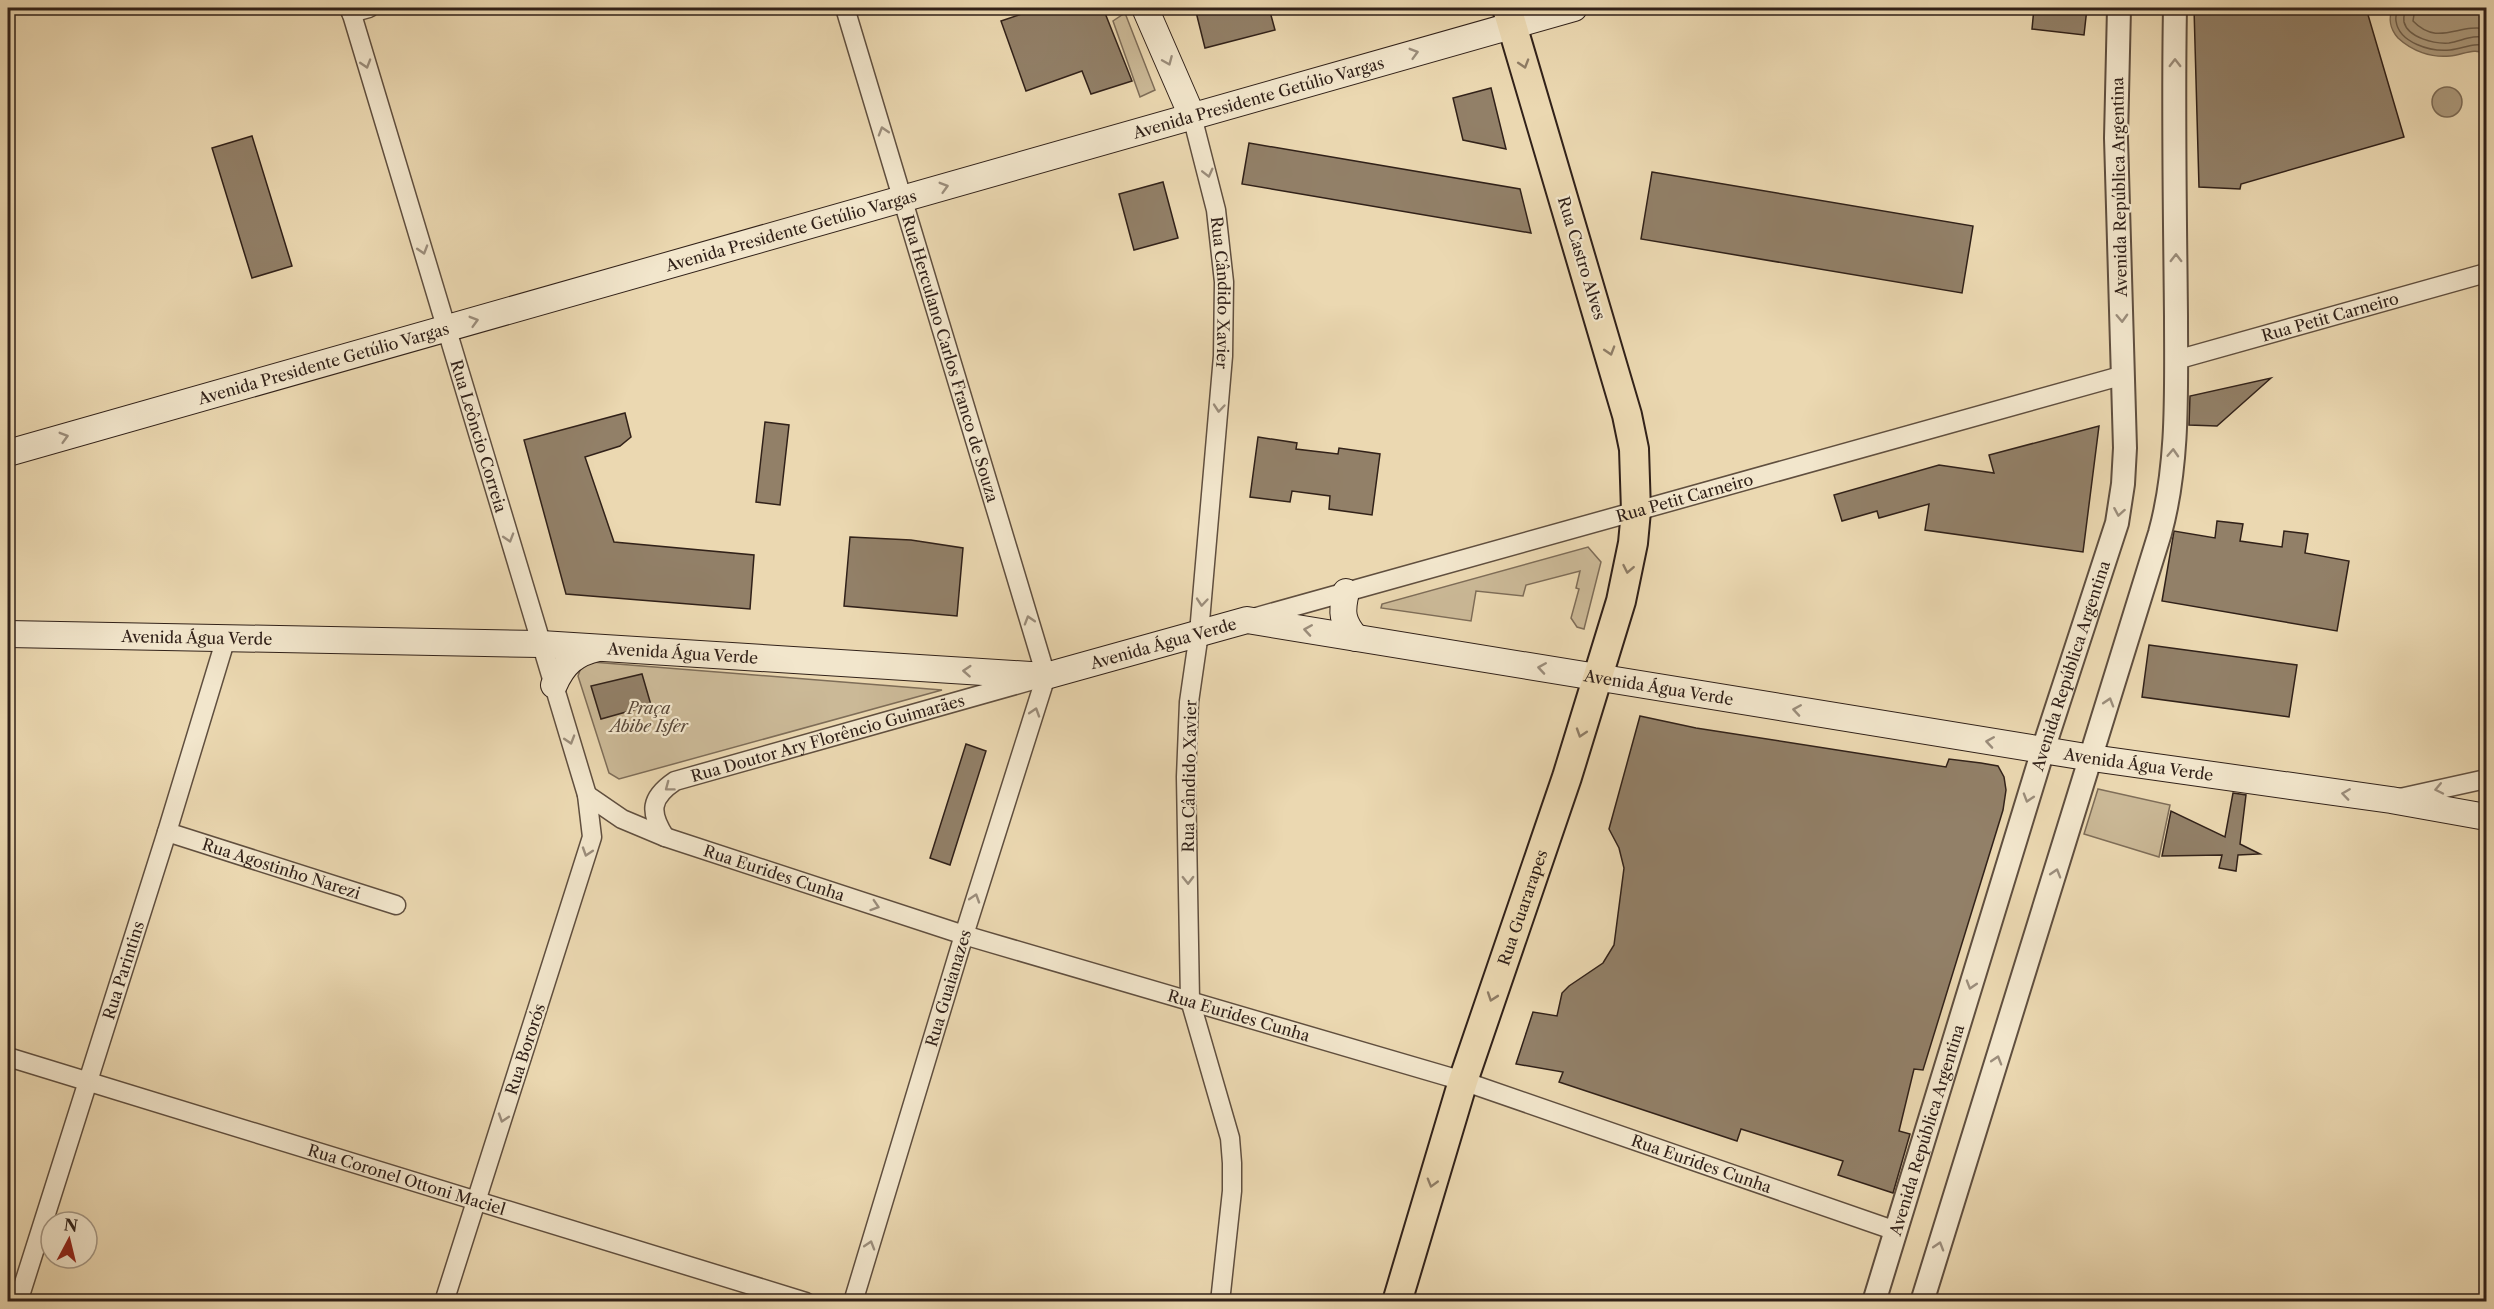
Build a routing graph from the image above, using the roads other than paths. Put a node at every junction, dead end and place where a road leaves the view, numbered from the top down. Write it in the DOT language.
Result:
graph roads {
  1 [pos="369,8"];
  2 [pos="845,8"];
  3 [pos="1145,8"];
  4 [pos="1574,8"];
  5 [pos="2119,8"];
  6 [pos="2175,8"];
  7 [pos="350,10"];
  8 [pos="1510,16"];
  9 [pos="1192,116"];
  10 [pos="903,198"];
  11 [pos="2487,273"];
  12 [pos="446,328"];
  13 [pos="2176,360"];
  14 [pos="2124,375"];
  15 [pos="8,453"];
  16 [pos="1636,511"];
  17 [pos="1346,592"];
  18 [pos="1247,620"];
  19 [pos="1199,633"];
  20 [pos="8,634"];
  21 [pos="226,638"];
  22 [pos="1356,638"];
  23 [pos="541,644"];
  24 [pos="601,647"];
  25 [pos="1046,676"];
  26 [pos="1599,678"];
  27 [pos="554,685"];
  28 [pos="2043,750"];
  29 [pos="2092,758"];
  30 [pos="2487,779"];
  31 [pos="587,795"];
  32 [pos="2391,800"];
  33 [pos="2487,817"];
  34 [pos="167,832"];
  35 [pos="665,837"];
  36 [pos="396,905"];
  37 [pos="964,935"];
  38 [pos="1190,1000"];
  39 [pos="8,1057"];
  40 [pos="1462,1081"];
  41 [pos="88,1083"];
  42 [pos="477,1199"];
  43 [pos="1896,1232"];
  44 [pos="18,1302"];
  45 [pos="444,1302"];
  46 [pos="806,1302"];
  47 [pos="854,1302"];
  48 [pos="1220,1302"];
  49 [pos="1397,1302"];
  50 [pos="1874,1302"];
  51 [pos="1922,1302"];
  1 -- 7 [label="street"];
  10 -- 2 [label="street, Rua Herculano Carlos Franco de Souza, one-way"];
  3 -- 9 [label="main road, Rua Cândido Xavier, one-way"];
  4 -- 8 [label="main road, Avenida Presidente Getúlio Vargas"];
  5 -- 14 [label="street, Avenida República Argentina, one-way"];
  13 -- 6 [label="street, one-way"];
  7 -- 12 [label="street, Rua Leôncio Correia, one-way"];
  9 -- 8 [label="main road, Avenida Presidente Getúlio Vargas, one-way"];
  8 -- 16 [label="main road, Rua Castro Alves, one-way"];
  10 -- 9 [label="main road, Avenida Presidente Getúlio Vargas, one-way"];
  9 -- 19 [label="street, Rua Cândido Xavier, one-way"];
  12 -- 10 [label="main road, Avenida Presidente Getúlio Vargas, one-way"];
  25 -- 10 [label="street, Rua Herculano Carlos Franco de Souza, one-way"];
  11 -- 13 [label="street, Rua Petit Carneiro"];
  15 -- 12 [label="main road, Avenida Presidente Getúlio Vargas, one-way"];
  12 -- 23 [label="street, Rua Leôncio Correia, one-way"];
  29 -- 13 [label="street, one-way"];
  14 -- 16 [label="street, Rua Petit Carneiro"];
  14 -- 28 [label="street, Avenida República Argentina, one-way"];
  16 -- 17 [label="street, Rua Petit Carneiro"];
  16 -- 26 [label="main road, Rua Guararapes, one-way"];
  17 -- 18 [label="street, Rua Petit Carneiro"];
  17 -- 22 [label="main road"];
  18 -- 19 [label="main road, Avenida Água Verde"];
  22 -- 18 [label="main road, Avenida Água Verde, one-way"];
  19 -- 25 [label="main road, Avenida Água Verde"];
  19 -- 38 [label="street, Rua Cândido Xavier, one-way"];
  20 -- 21 [label="main road, Avenida Água Verde"];
  21 -- 23 [label="main road, Avenida Água Verde"];
  21 -- 34 [label="street, Rua Parintins"];
  26 -- 22 [label="main road, Avenida Água Verde, one-way"];
  23 -- 24 [label="main road, Avenida Água Verde"];
  23 -- 27 [label="street, Rua Leôncio Correia"];
  25 -- 24 [label="main road, Avenida Água Verde, one-way"];
  24 -- 27 [label="main road"];
  25 -- 35 [label="street, Rua Doutor Ary Florêncio Guimarães, one-way"];
  37 -- 25 [label="street, Rua Guaianazes, one-way"];
  28 -- 26 [label="main road, Avenida Água Verde, one-way"];
  26 -- 40 [label="main road, Rua Guararapes, one-way"];
  27 -- 31 [label="street, Rua Leôncio Correia, one-way"];
  28 -- 29 [label="main road, Avenida Água Verde"];
  28 -- 43 [label="street, Avenida República Argentina, one-way"];
  32 -- 29 [label="main road, Avenida Água Verde, one-way"];
  51 -- 29 [label="street, one-way"];
  30 -- 32 [label="street, one-way"];
  31 -- 35 [label="street, Rua Eurides Cunha"];
  31 -- 42 [label="street, Rua Bororós, one-way"];
  32 -- 33 [label="main road, Avenida Água Verde"];
  34 -- 36 [label="street, Rua Agostinho Narezi"];
  34 -- 41 [label="street, Rua Parintins"];
  35 -- 37 [label="street, Rua Eurides Cunha, one-way"];
  37 -- 38 [label="street, Rua Eurides Cunha"];
  47 -- 37 [label="street, Rua Guaianazes, one-way"];
  38 -- 40 [label="street, Rua Eurides Cunha"];
  38 -- 48 [label="street, Rua Cândido Xavier"];
  39 -- 41 [label="street, Rua Coronel Ottoni Maciel"];
  40 -- 43 [label="street, Rua Eurides Cunha"];
  40 -- 49 [label="main road, Rua Guararapes, one-way"];
  41 -- 42 [label="street, Rua Coronel Ottoni Maciel"];
  41 -- 44 [label="street, Rua Parintins"];
  42 -- 45 [label="street, Rua Bororós"];
  42 -- 46 [label="street, Rua Coronel Ottoni Maciel"];
  43 -- 50 [label="street, Avenida República Argentina"];
}
